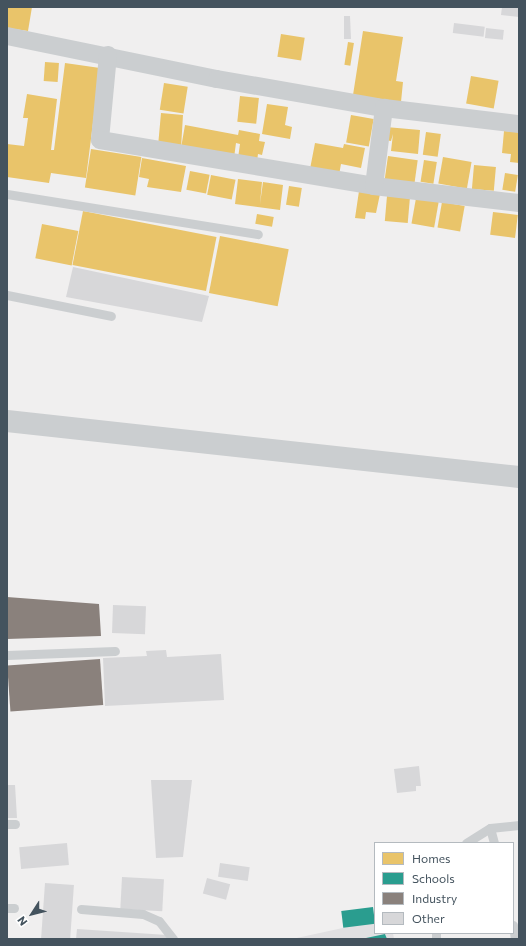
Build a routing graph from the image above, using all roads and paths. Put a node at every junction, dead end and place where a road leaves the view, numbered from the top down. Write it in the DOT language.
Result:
graph roads {
  1 [pos="7,36"];
  2 [pos="108,55"];
  3 [pos="384,108"];
  4 [pos="519,124"];
  5 [pos="374,186"];
  6 [pos="7,194"];
  7 [pos="519,203"];
  8 [pos="258,234"];
  9 [pos="7,295"];
  10 [pos="111,316"];
  11 [pos="7,420"];
  12 [pos="519,477"];
  13 [pos="115,651"];
  14 [pos="7,655"];
  15 [pos="519,825"];
  16 [pos="490,828"];
  17 [pos="468,842"];
  18 [pos="494,842"];
  19 [pos="81,909"];
  20 [pos="173,939"];
  1 -- 2 [label="street"];
  2 -- 3 [label="street"];
  2 -- 5 [label="street"];
  3 -- 4 [label="street"];
  3 -- 5 [label="street"];
  5 -- 7 [label="street"];
  6 -- 8 [label="lane"];
  9 -- 10 [label="lane"];
  11 -- 12 [label="street"];
  13 -- 14 [label="lane"];
  15 -- 16 [label="lane"];
  16 -- 17 [label="lane"];
  16 -- 18 [label="lane"];
  19 -- 20 [label="lane"];
}
